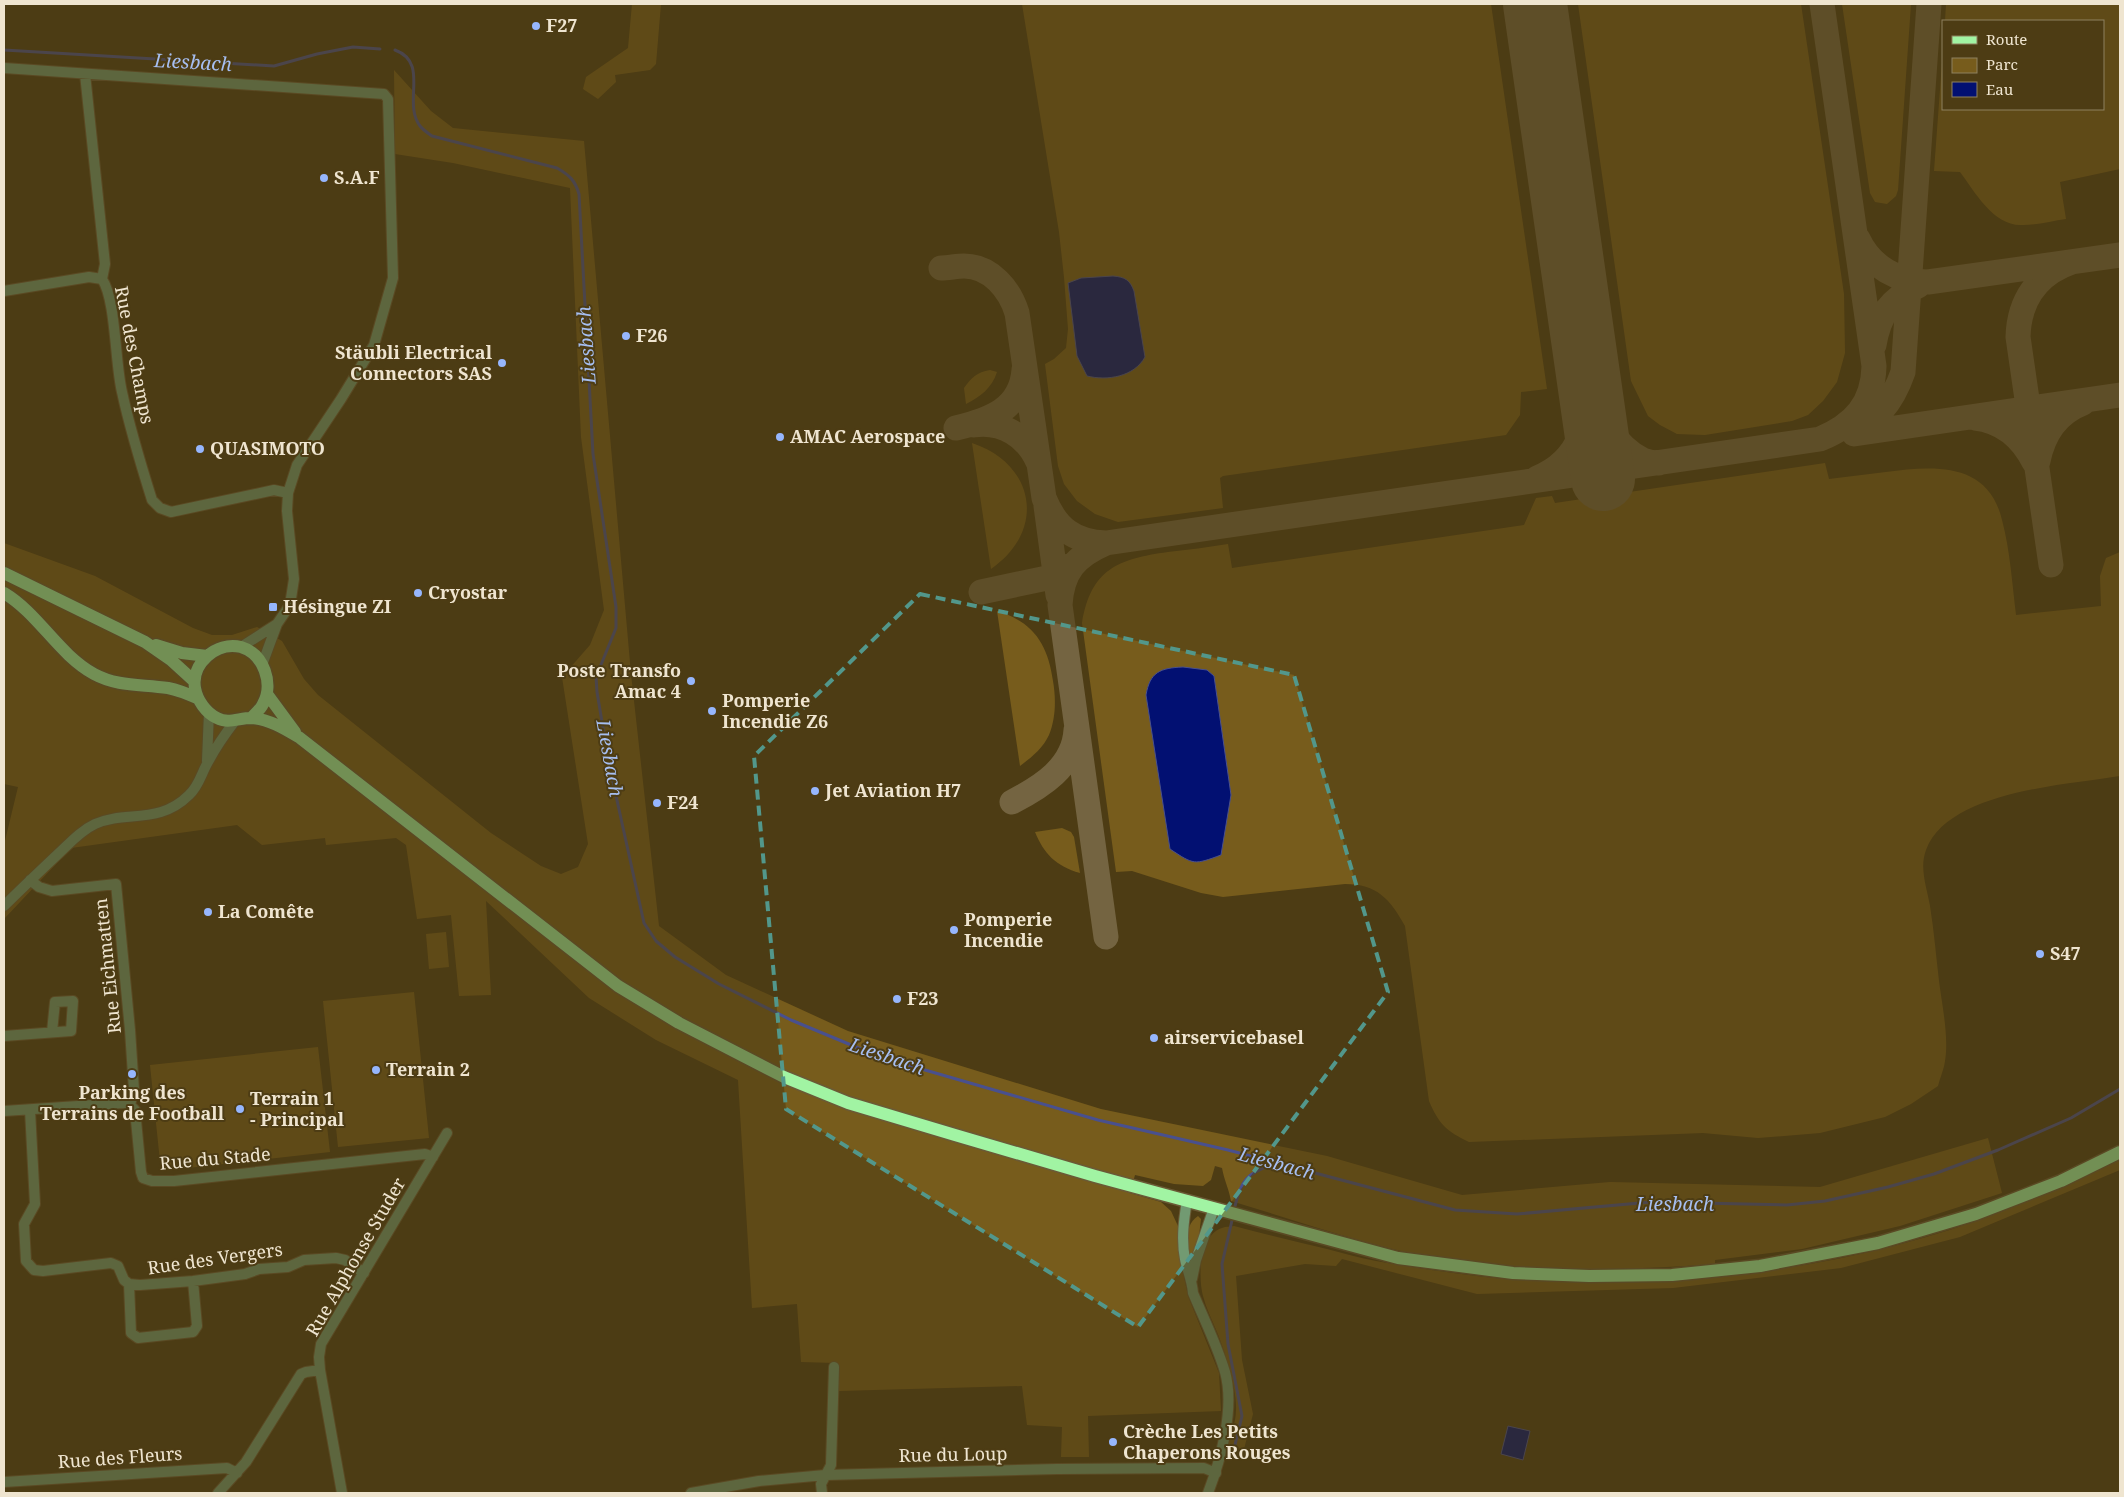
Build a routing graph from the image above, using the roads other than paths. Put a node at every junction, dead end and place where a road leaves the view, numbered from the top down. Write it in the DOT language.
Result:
graph roads {
  1 [pos="4,68"];
  2 [pos="84,74"];
  3 [pos="102,279"];
  4 [pos="4,290"];
  5 [pos="288,493"];
  6 [pos="4,573"];
  7 [pos="4,593"];
  8 [pos="277,624"];
  9 [pos="144,642"];
  10 [pos="241,647"];
  11 [pos="207,656"];
  12 [pos="262,665"];
  13 [pos="194,682"];
  14 [pos="267,694"];
  15 [pos="197,698"];
  16 [pos="209,712"];
  17 [pos="250,718"];
  18 [pos="235,720"];
  19 [pos="300,738"];
  20 [pos="206,764"];
  21 [pos="30,880"];
  22 [pos="4,906"];
  23 [pos="52,1032"];
  24 [pos="4,1036"];
  25 [pos="130,1105"];
  26 [pos="30,1110"];
  27 [pos="4,1111"];
  28 [pos="446,1132"];
  29 [pos="2120,1152"];
  30 [pos="433,1157"];
  31 [pos="1188,1200"];
  32 [pos="1219,1209"];
  33 [pos="364,1273"];
  34 [pos="1192,1280"];
  35 [pos="193,1281"];
  36 [pos="129,1284"];
  37 [pos="834,1367"];
  38 [pos="320,1370"];
  39 [pos="1216,1472"];
  40 [pos="237,1473"];
  41 [pos="825,1474"];
  42 [pos="4,1482"];
  43 [pos="719,1491"];
  44 [pos="218,1493"];
  45 [pos="342,1493"];
  46 [pos="691,1493"];
  47 [pos="822,1493"];
  48 [pos="1208,1493"];
  1 -- 2 [label="street"];
  2 -- 3 [label="street, Rue des Champs"];
  2 -- 5 [label="street"];
  3 -- 4 [label="street"];
  3 -- 5 [label="street, Rue des Champs"];
  5 -- 8 [label="street"];
  6 -- 9 [label="main road"];
  7 -- 15 [label="main road"];
  8 -- 10 [label="street"];
  8 -- 12 [label="street"];
  9 -- 11 [label="main road"];
  9 -- 13 [label="main road"];
  10 -- 11 [label="main road"];
  10 -- 12 [label="main road"];
  11 -- 13 [label="main road"];
  12 -- 14 [label="main road"];
  13 -- 15 [label="main road"];
  14 -- 17 [label="main road"];
  14 -- 19 [label="main road"];
  15 -- 16 [label="main road"];
  16 -- 18 [label="main road"];
  16 -- 20 [label="street"];
  17 -- 18 [label="main road"];
  17 -- 19 [label="main road"];
  18 -- 20 [label="street"];
  19 -- 31 [label="main road"];
  20 -- 21 [label="street"];
  21 -- 22 [label="street"];
  21 -- 25 [label="street, Rue Eichmatten"];
  23 -- 24 [label="street"];
  25 -- 26 [label="street"];
  25 -- 30 [label="street, Rue du Stade"];
  26 -- 27 [label="street"];
  26 -- 36 [label="street, Rue des Vergers"];
  28 -- 30 [label="street, Rue Alphonse Studer"];
  29 -- 32 [label="main road"];
  30 -- 33 [label="street, Rue Alphonse Studer"];
  31 -- 32 [label="main road"];
  31 -- 34 [label="street"];
  32 -- 34 [label="street"];
  33 -- 35 [label="street, Rue des Vergers"];
  33 -- 38 [label="street, Rue Alphonse Studer"];
  34 -- 39 [label="street"];
  35 -- 36 [label="street, Rue des Vergers"];
  35 -- 36 [label="street"];
  37 -- 41 [label="street"];
  38 -- 40 [label="street"];
  38 -- 45 [label="street, Rue Alphonse Studer"];
  39 -- 41 [label="street, Rue du Loup"];
  39 -- 48 [label="street"];
  40 -- 42 [label="street, Rue des Fleurs"];
  40 -- 44 [label="street"];
  41 -- 43 [label="street, Rue du Loup"];
  41 -- 47 [label="street"];
  43 -- 46 [label="street, Rue du Loup"];
}
